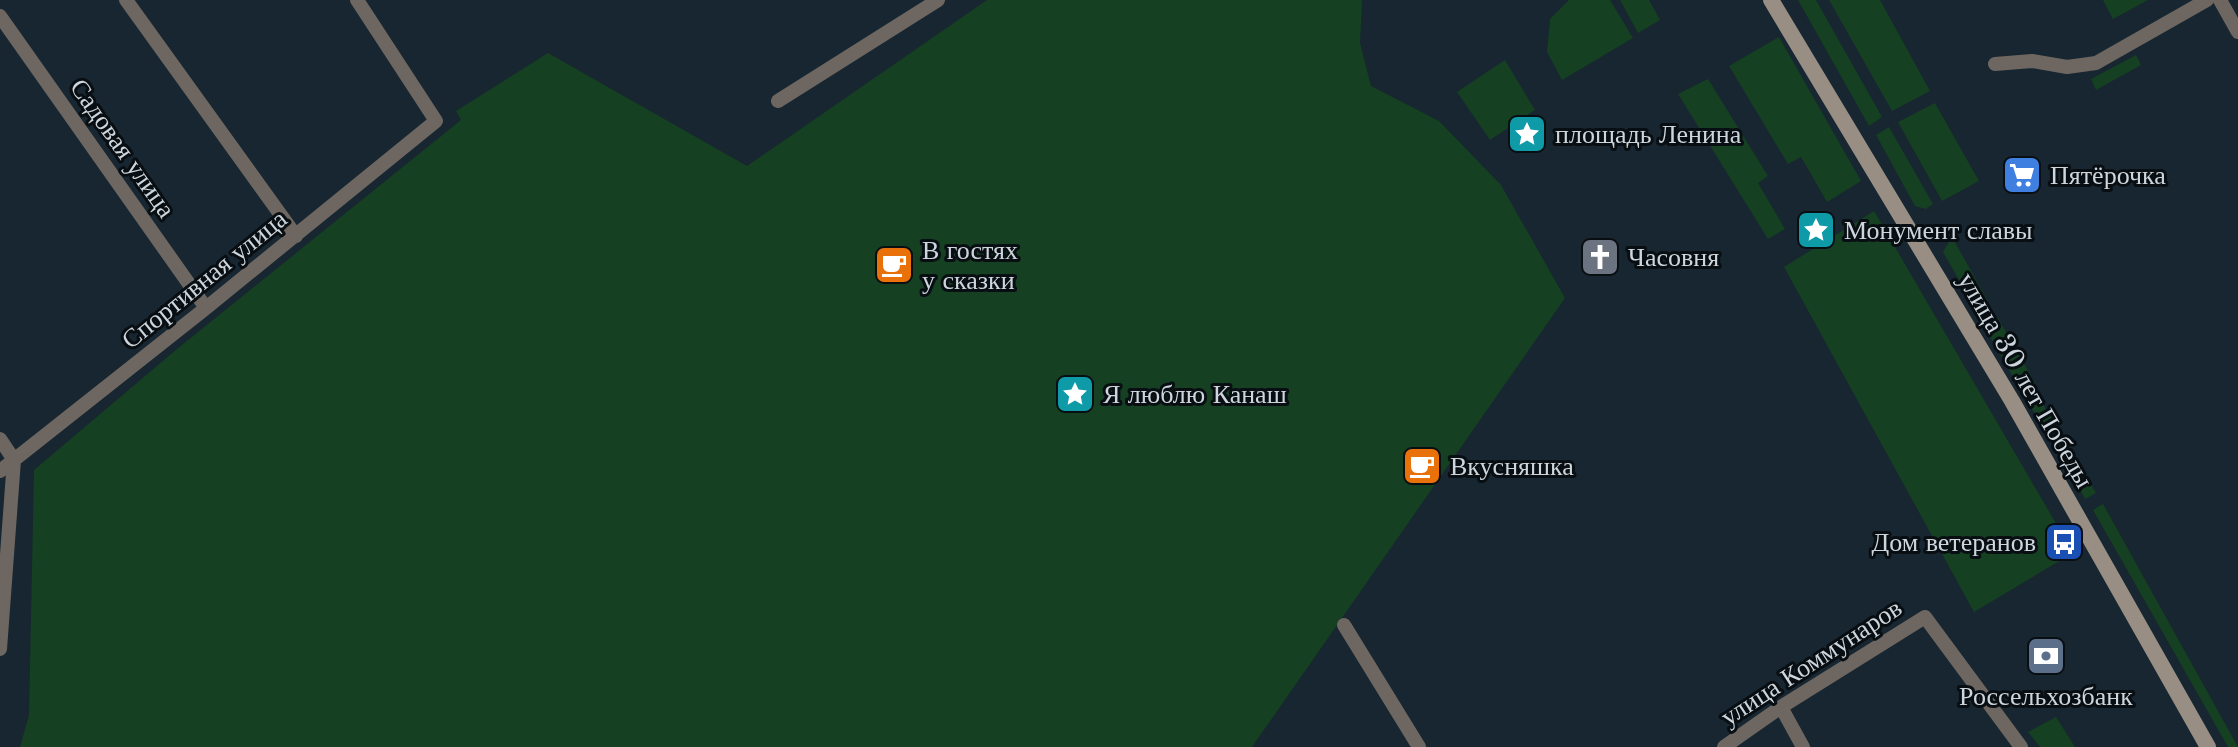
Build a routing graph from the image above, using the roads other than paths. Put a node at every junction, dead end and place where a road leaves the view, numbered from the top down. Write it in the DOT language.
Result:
graph roads {
  1 [pos="126,0"];
  2 [pos="357,0"];
  3 [pos="938,0"];
  4 [pos="1771,0"];
  5 [pos="2207,0"];
  6 [pos="2220,0"];
  7 [pos="0,16"];
  8 [pos="2238,32"];
  9 [pos="1995,64"];
  10 [pos="778,101"];
  11 [pos="296,236"];
  12 [pos="206,308"];
  13 [pos="0,439"];
  14 [pos="14,460"];
  15 [pos="0,471"];
  16 [pos="1344,625"];
  17 [pos="0,649"];
  18 [pos="1781,707"];
  19 [pos="1419,747"];
  20 [pos="1724,747"];
  21 [pos="1803,747"];
  22 [pos="2021,747"];
  23 [pos="2208,747"];
  1 -- 11 [label="street"];
  2 -- 11 [label="street, Спортивная улица"];
  3 -- 10 [label="street"];
  4 -- 23 [label="street, улица 30 лет Победы"];
  5 -- 9 [label="street"];
  6 -- 8 [label="street"];
  7 -- 12 [label="street, Садовая улица"];
  11 -- 12 [label="street, Спортивная улица"];
  12 -- 14 [label="street, Спортивная улица"];
  13 -- 14 [label="street"];
  14 -- 15 [label="street, Спортивная улица"];
  14 -- 17 [label="street"];
  16 -- 19 [label="street"];
  18 -- 20 [label="street, улица Коммунаров"];
  18 -- 21 [label="street"];
  18 -- 22 [label="street, улица Коммунаров"];
}
